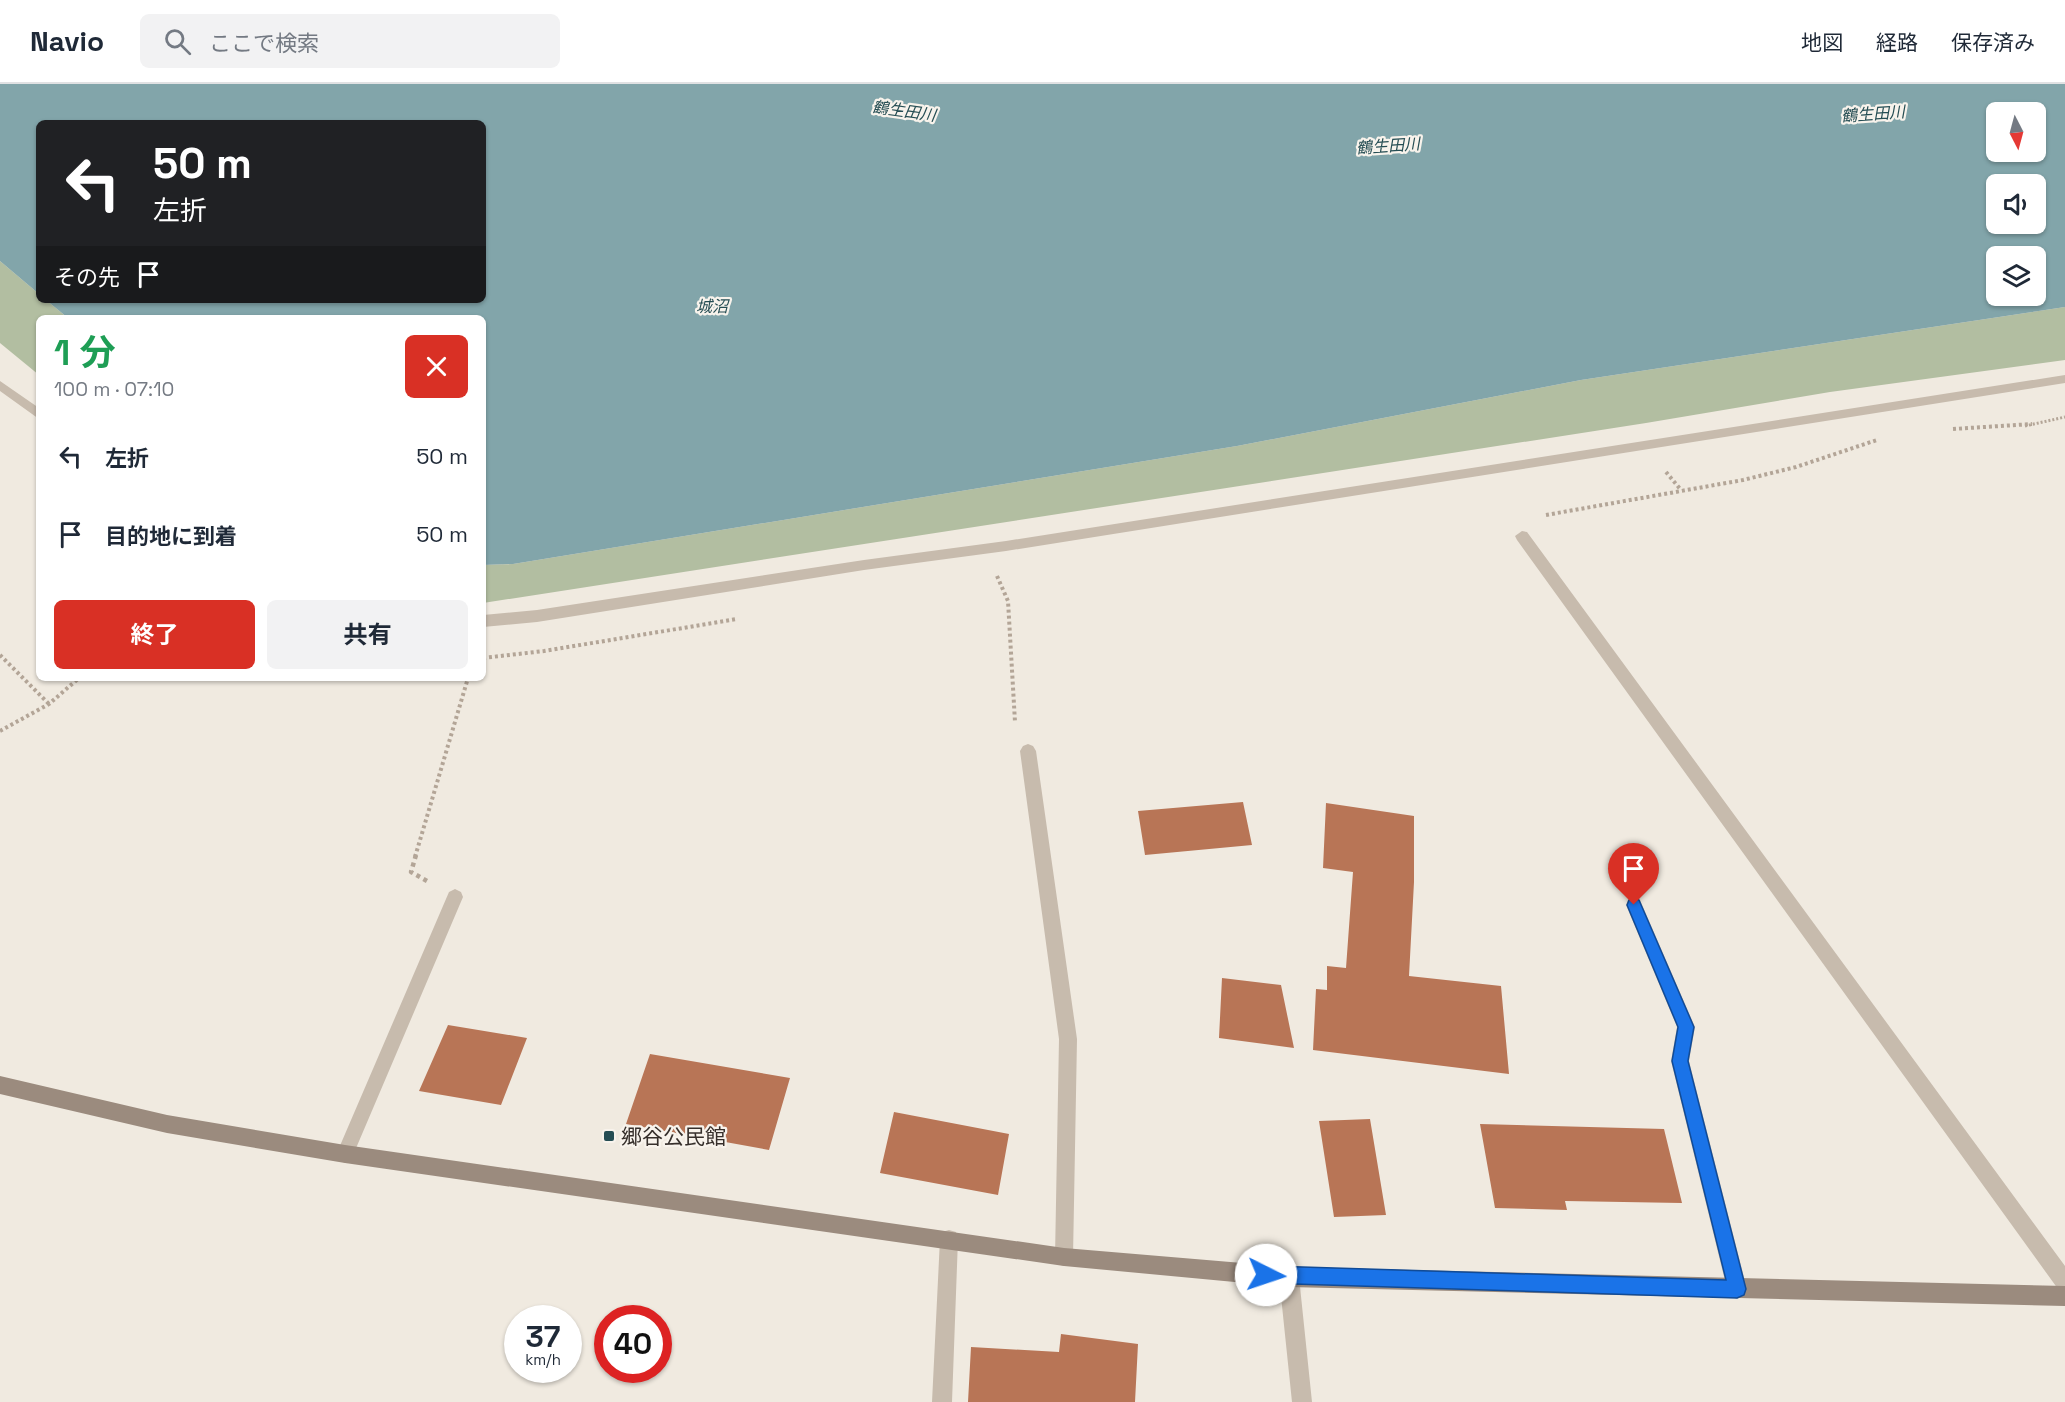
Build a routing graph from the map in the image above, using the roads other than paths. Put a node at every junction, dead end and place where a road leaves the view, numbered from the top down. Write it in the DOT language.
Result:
graph roads {
  1 [pos="2065,379"];
  2 [pos="0,385"];
  3 [pos="36,413"];
  4 [pos="1521,536"];
  5 [pos="486,621"];
  6 [pos="1028,751"];
  7 [pos="455,897"];
  8 [pos="1634,905"];
  9 [pos="0,1085"];
  10 [pos="345,1154"];
  11 [pos="949,1239"];
  12 [pos="1064,1257"];
  13 [pos="1289,1276"];
  14 [pos="2065,1282"];
  15 [pos="1737,1289"];
  16 [pos="2065,1296"];
  17 [pos="942,1402"];
  18 [pos="1302,1402"];
  1 -- 5 [label="street"];
  2 -- 3 [label="street"];
  4 -- 14 [label="street"];
  6 -- 12 [label="street"];
  7 -- 10 [label="street"];
  8 -- 15 [label="street"];
  9 -- 10 [label="street"];
  10 -- 11 [label="street"];
  11 -- 12 [label="street"];
  11 -- 17 [label="street"];
  12 -- 13 [label="street"];
  13 -- 15 [label="street"];
  13 -- 18 [label="street"];
  15 -- 16 [label="street"];
}
